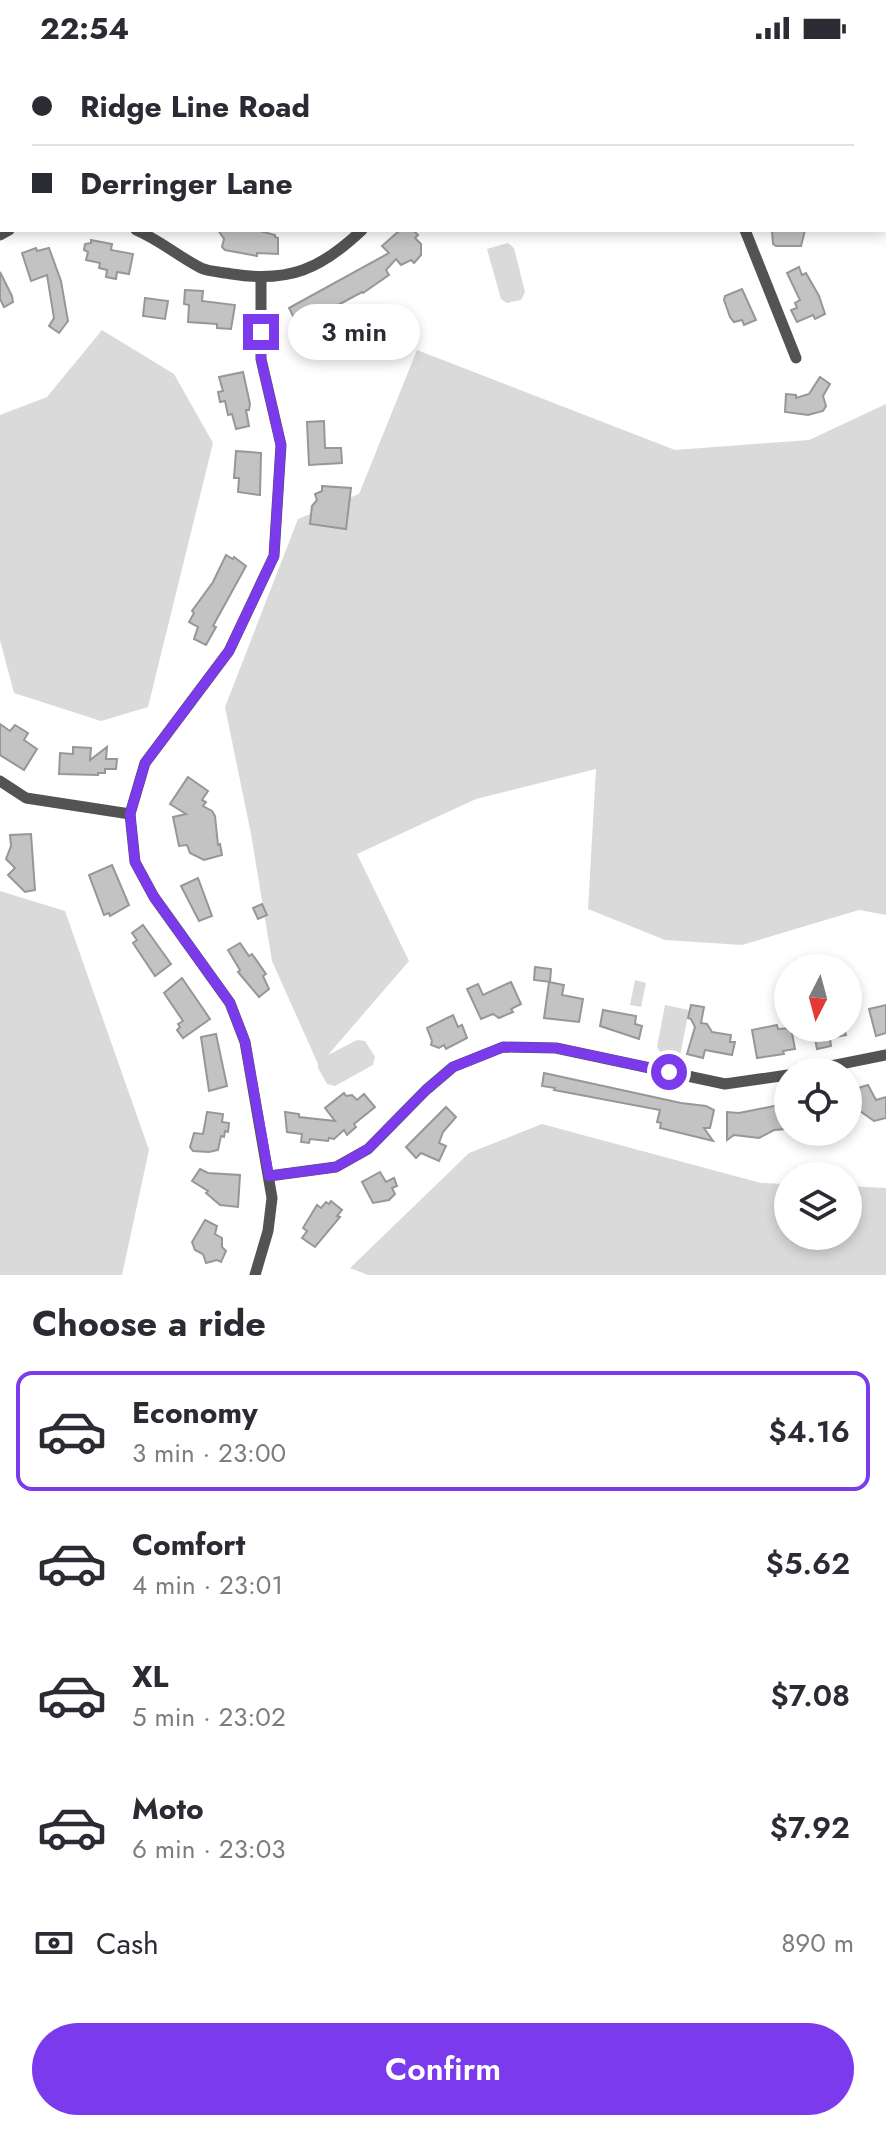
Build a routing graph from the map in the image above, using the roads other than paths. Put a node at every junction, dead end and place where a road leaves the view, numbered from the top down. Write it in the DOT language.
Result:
graph roads {
  1 [pos="140,232"];
  2 [pos="360,232"];
  3 [pos="746,232"];
  4 [pos="261,279"];
  5 [pos="796,358"];
  6 [pos="0,781"];
  7 [pos="130,814"];
  8 [pos="886,1055"];
  9 [pos="862,1060"];
  10 [pos="774,1077"];
  11 [pos="269,1176"];
  12 [pos="255,1275"];
  1 -- 4 [label="street"];
  2 -- 4 [label="street"];
  3 -- 5 [label="street"];
  4 -- 7 [label="street"];
  6 -- 7 [label="street"];
  7 -- 11 [label="street"];
  8 -- 9 [label="street"];
  10 -- 11 [label="street"];
  11 -- 12 [label="street"];
}
